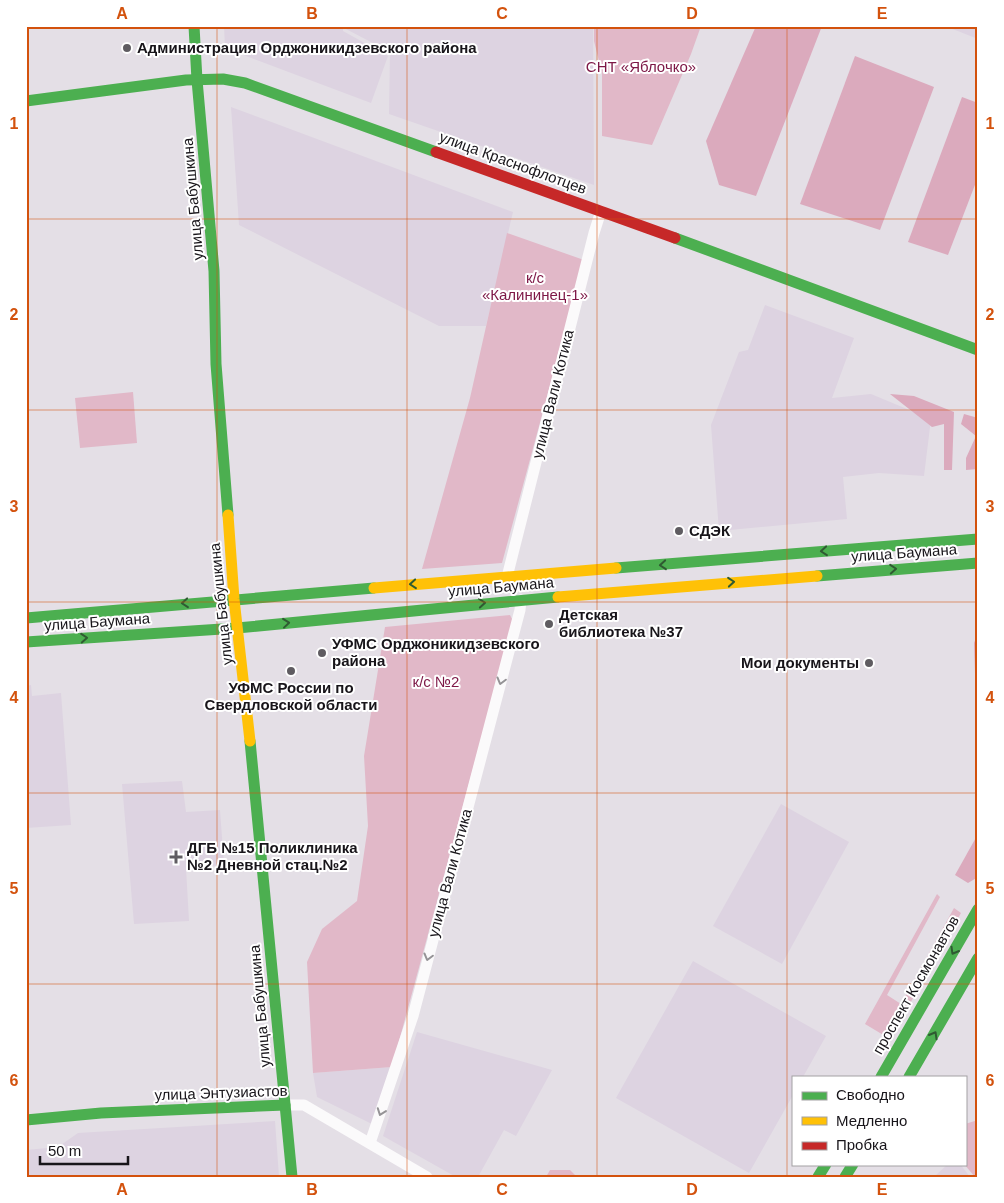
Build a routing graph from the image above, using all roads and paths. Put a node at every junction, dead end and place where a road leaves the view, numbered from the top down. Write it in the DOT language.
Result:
graph roads {
  1 [pos="194,26"];
  2 [pos="197,80"];
  3 [pos="26,101"];
  4 [pos="601,211"];
  5 [pos="978,350"];
  6 [pos="978,539"];
  7 [pos="978,563"];
  8 [pos="507,577"];
  9 [pos="234,599"];
  10 [pos="521,600"];
  11 [pos="26,618"];
  12 [pos="237,628"];
  13 [pos="26,642"];
  14 [pos="978,909"];
  15 [pos="978,958"];
  16 [pos="881,1076"];
  17 [pos="910,1076"];
  18 [pos="284,1105"];
  19 [pos="26,1120"];
  20 [pos="370,1143"];
  21 [pos="825,1166"];
  22 [pos="292,1177"];
  23 [pos="427,1177"];
  24 [pos="818,1177"];
  1 -- 2 [label="street, улица Бабушкина"];
  2 -- 3 [label="street, улица Краснофлотцев"];
  2 -- 4 [label="street, улица Краснофлотцев"];
  2 -- 9 [label="street, улица Бабушкина"];
  4 -- 5 [label="street, улица Краснофлотцев"];
  4 -- 8 [label="street, улица Вали Котика"];
  6 -- 8 [label="street, улица Баумана, one-way"];
  10 -- 7 [label="street, улица Баумана, one-way"];
  8 -- 9 [label="street, улица Баумана, one-way"];
  9 -- 11 [label="street, улица Баумана, one-way"];
  9 -- 12 [label="street, улица Бабушкина"];
  12 -- 10 [label="street, улица Баумана, one-way"];
  10 -- 20 [label="street, улица Вали Котика, one-way"];
  13 -- 12 [label="street, улица Баумана, one-way"];
  12 -- 18 [label="street, улица Бабушкина"];
  14 -- 16 [label="street, проспект Космонавтов, one-way"];
  17 -- 15 [label="street, one-way"];
  18 -- 19 [label="street, улица Энтузиастов"];
  18 -- 20 [label="street, улица Энтузиастов"];
  18 -- 22 [label="street, улица Бабушкина"];
  20 -- 23 [label="street, улица Энтузиастов"];
  21 -- 24 [label="street"];
}
